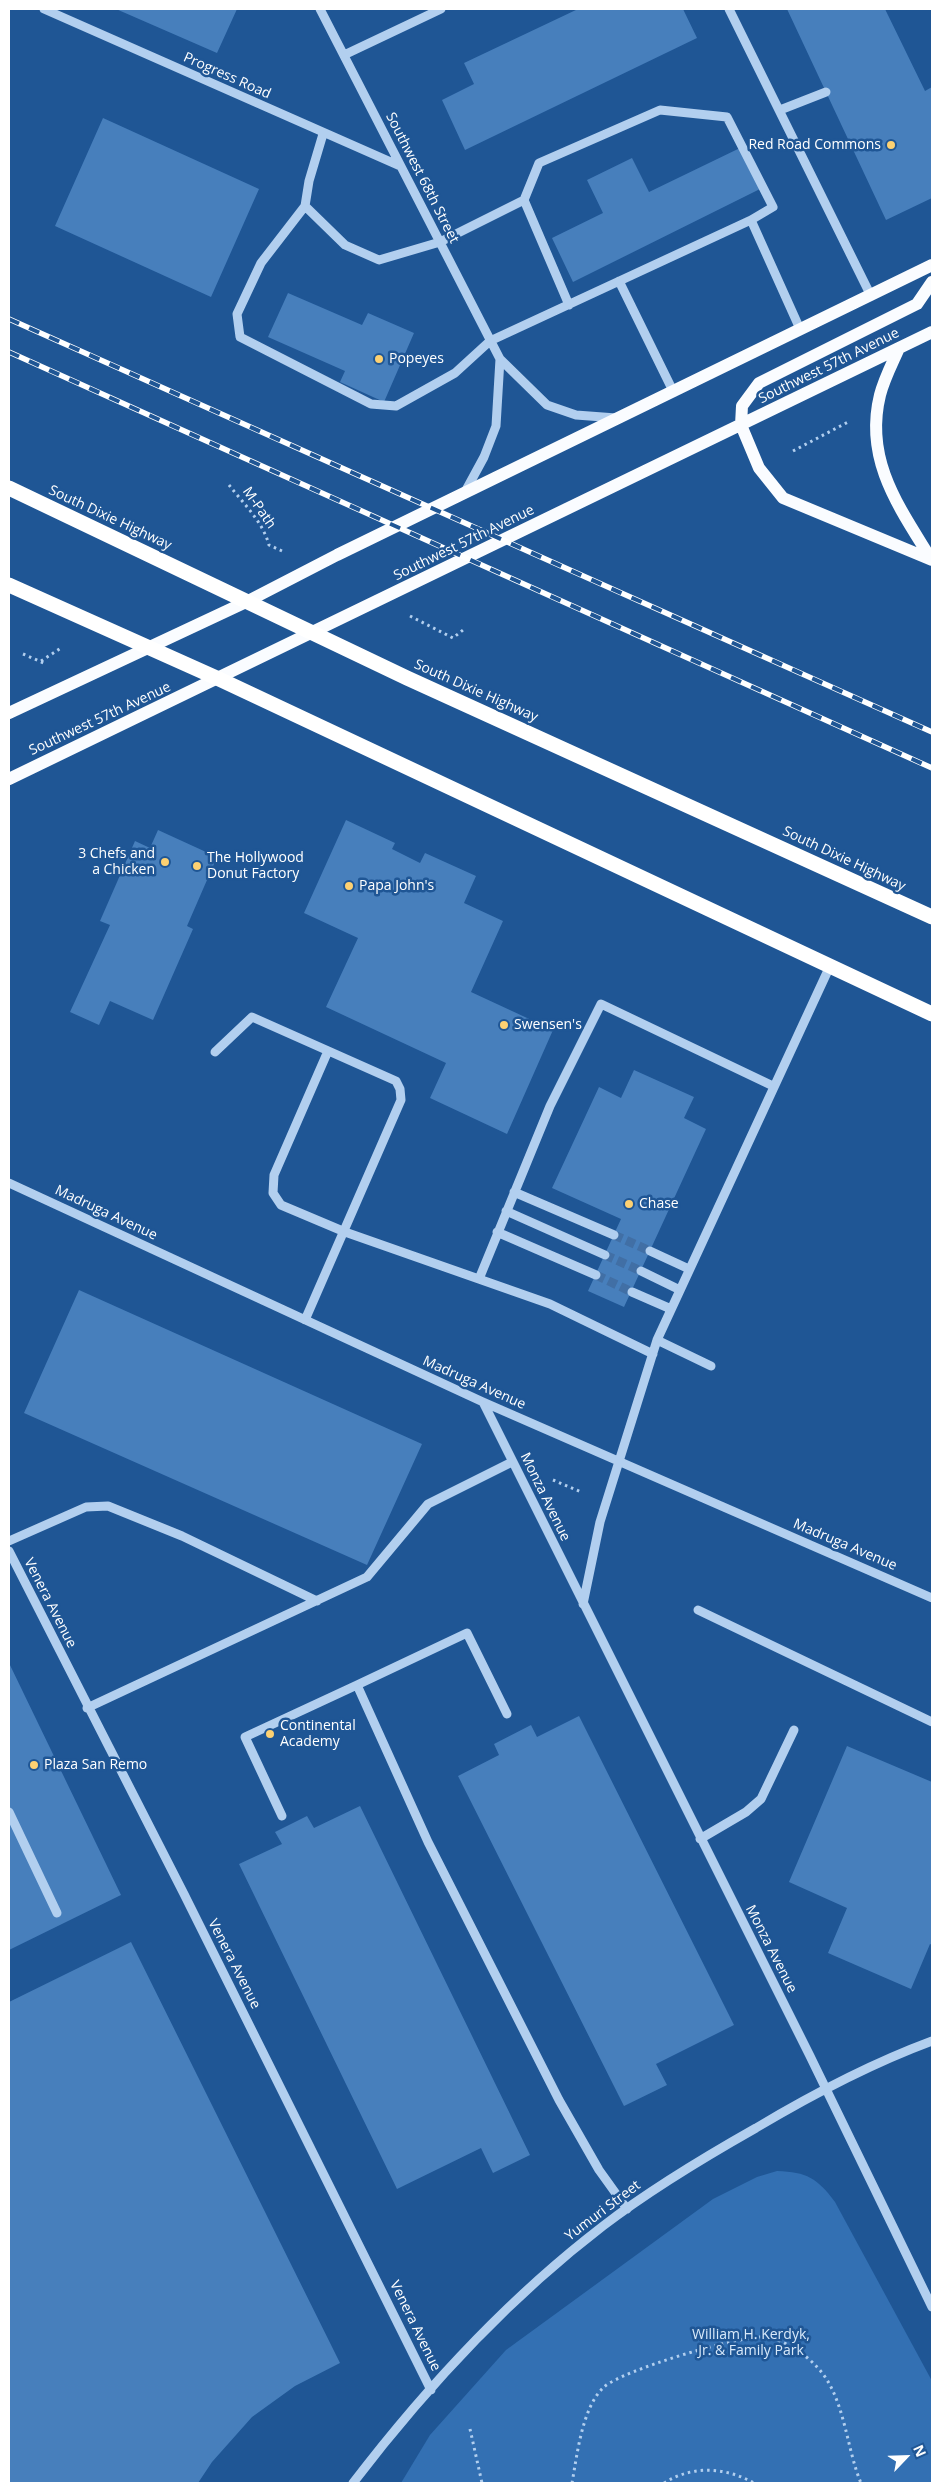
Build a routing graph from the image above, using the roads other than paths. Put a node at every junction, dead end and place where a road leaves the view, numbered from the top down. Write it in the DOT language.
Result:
graph roads {
  1 [pos="44,9"];
  2 [pos="320,9"];
  3 [pos="441,9"];
  4 [pos="730,9"];
  5 [pos="344,55"];
  6 [pos="826,92"];
  7 [pos="780,110"];
  8 [pos="323,134"];
  9 [pos="400,166"];
  10 [pos="524,200"];
  11 [pos="304,206"];
  12 [pos="750,220"];
  13 [pos="440,242"];
  14 [pos="932,265"];
  15 [pos="619,281"];
  16 [pos="932,282"];
  17 [pos="870,294"];
  18 [pos="569,305"];
  19 [pos="800,329"];
  20 [pos="932,332"];
  21 [pos="490,341"];
  22 [pos="899,348"];
  23 [pos="500,360"];
  24 [pos="673,391"];
  25 [pos="616,418"];
  26 [pos="740,425"];
  27 [pos="9,488"];
  28 [pos="465,493"];
  29 [pos="932,560"];
  30 [pos="9,585"];
  31 [pos="248,601"];
  32 [pos="314,633"];
  33 [pos="149,648"];
  34 [pos="218,679"];
  35 [pos="9,713"];
  36 [pos="9,779"];
  37 [pos="932,917"];
  38 [pos="830,966"];
  39 [pos="932,1014"];
  40 [pos="328,1051"];
  41 [pos="215,1052"];
  42 [pos="774,1086"];
  43 [pos="9,1183"];
  44 [pos="514,1192"];
  45 [pos="506,1211"];
  46 [pos="345,1232"];
  47 [pos="497,1232"];
  48 [pos="614,1235"];
  49 [pos="650,1251"];
  50 [pos="605,1255"];
  51 [pos="689,1269"];
  52 [pos="641,1271"];
  53 [pos="596,1275"];
  54 [pos="479,1279"];
  55 [pos="680,1290"];
  56 [pos="632,1292"];
  57 [pos="671,1310"];
  58 [pos="305,1320"];
  59 [pos="657,1340"];
  60 [pos="653,1354"];
  61 [pos="711,1366"];
  62 [pos="483,1402"];
  63 [pos="512,1462"];
  64 [pos="620,1462"];
  65 [pos="9,1541"];
  66 [pos="9,1551"];
  67 [pos="932,1598"];
  68 [pos="317,1601"];
  69 [pos="583,1604"];
  70 [pos="698,1610"];
  71 [pos="357,1685"];
  72 [pos="87,1708"];
  73 [pos="508,1714"];
  74 [pos="932,1722"];
  75 [pos="794,1730"];
  76 [pos="9,1812"];
  77 [pos="282,1816"];
  78 [pos="700,1839"];
  79 [pos="58,1912"];
  80 [pos="932,2041"];
  81 [pos="825,2088"];
  82 [pos="627,2208"];
  83 [pos="932,2307"];
  84 [pos="431,2390"];
  85 [pos="353,2483"];
  1 -- 8 [label="street, Progress Road"];
  2 -- 5 [label="street, Southwest 68th Street"];
  3 -- 5 [label="street"];
  4 -- 7 [label="street"];
  5 -- 9 [label="street, Southwest 68th Street"];
  6 -- 7 [label="street"];
  7 -- 17 [label="street"];
  8 -- 9 [label="street, Progress Road"];
  8 -- 11 [label="street"];
  9 -- 13 [label="street, Southwest 68th Street"];
  10 -- 12 [label="street"];
  10 -- 13 [label="street"];
  10 -- 18 [label="street"];
  11 -- 13 [label="street"];
  11 -- 21 [label="street"];
  12 -- 15 [label="street"];
  12 -- 19 [label="street"];
  13 -- 21 [label="street, Southwest 68th Street"];
  14 -- 17 [label="main road"];
  15 -- 18 [label="street"];
  15 -- 24 [label="street"];
  16 -- 26 [label="main road"];
  17 -- 19 [label="main road"];
  18 -- 21 [label="street"];
  19 -- 24 [label="main road"];
  20 -- 22 [label="main road, Southwest 57th Avenue"];
  21 -- 23 [label="street, Southwest 68th Street"];
  22 -- 26 [label="main road, Southwest 57th Avenue"];
  22 -- 29 [label="main road"];
  23 -- 25 [label="street, Southwest 68th Street"];
  23 -- 28 [label="street"];
  24 -- 25 [label="main road"];
  25 -- 28 [label="main road"];
  26 -- 29 [label="main road"];
  26 -- 32 [label="main road, Southwest 57th Avenue"];
  27 -- 31 [label="highway, South Dixie Highway"];
  28 -- 31 [label="main road"];
  30 -- 33 [label="highway"];
  31 -- 32 [label="highway, South Dixie Highway"];
  31 -- 33 [label="main road"];
  32 -- 34 [label="main road, Southwest 57th Avenue"];
  32 -- 37 [label="highway, South Dixie Highway"];
  33 -- 34 [label="highway"];
  33 -- 35 [label="main road"];
  34 -- 36 [label="main road, Southwest 57th Avenue"];
  34 -- 38 [label="highway"];
  38 -- 39 [label="highway"];
  38 -- 42 [label="street"];
  40 -- 41 [label="street"];
  40 -- 46 [label="street"];
  40 -- 46 [label="street"];
  42 -- 44 [label="street"];
  42 -- 51 [label="street"];
  43 -- 58 [label="street, Madruga Avenue"];
  44 -- 45 [label="street"];
  44 -- 48 [label="street"];
  45 -- 47 [label="street"];
  45 -- 50 [label="street"];
  46 -- 54 [label="street"];
  46 -- 58 [label="street"];
  47 -- 53 [label="street"];
  47 -- 54 [label="street"];
  49 -- 51 [label="street"];
  51 -- 55 [label="street"];
  52 -- 55 [label="street"];
  54 -- 60 [label="street"];
  55 -- 57 [label="street"];
  56 -- 57 [label="street"];
  57 -- 59 [label="street"];
  58 -- 62 [label="street, Madruga Avenue"];
  59 -- 60 [label="street"];
  59 -- 61 [label="street"];
  60 -- 64 [label="street"];
  62 -- 63 [label="street, Monza Avenue"];
  62 -- 64 [label="street, Madruga Avenue"];
  63 -- 68 [label="street"];
  63 -- 69 [label="street, Monza Avenue"];
  64 -- 67 [label="street, Madruga Avenue"];
  64 -- 69 [label="street"];
  65 -- 68 [label="street"];
  66 -- 72 [label="street, Venera Avenue"];
  68 -- 72 [label="street"];
  69 -- 78 [label="street, Monza Avenue"];
  70 -- 74 [label="street"];
  71 -- 73 [label="street"];
  71 -- 77 [label="street"];
  71 -- 82 [label="street"];
  72 -- 84 [label="street, Venera Avenue"];
  75 -- 78 [label="street"];
  76 -- 79 [label="street"];
  78 -- 81 [label="street, Monza Avenue"];
  80 -- 81 [label="street, Yumuri Street"];
  81 -- 82 [label="street, Yumuri Street"];
  81 -- 83 [label="street, Monza Avenue"];
  82 -- 84 [label="street, Yumuri Street"];
  84 -- 85 [label="street, Yumuri Street"];
}
